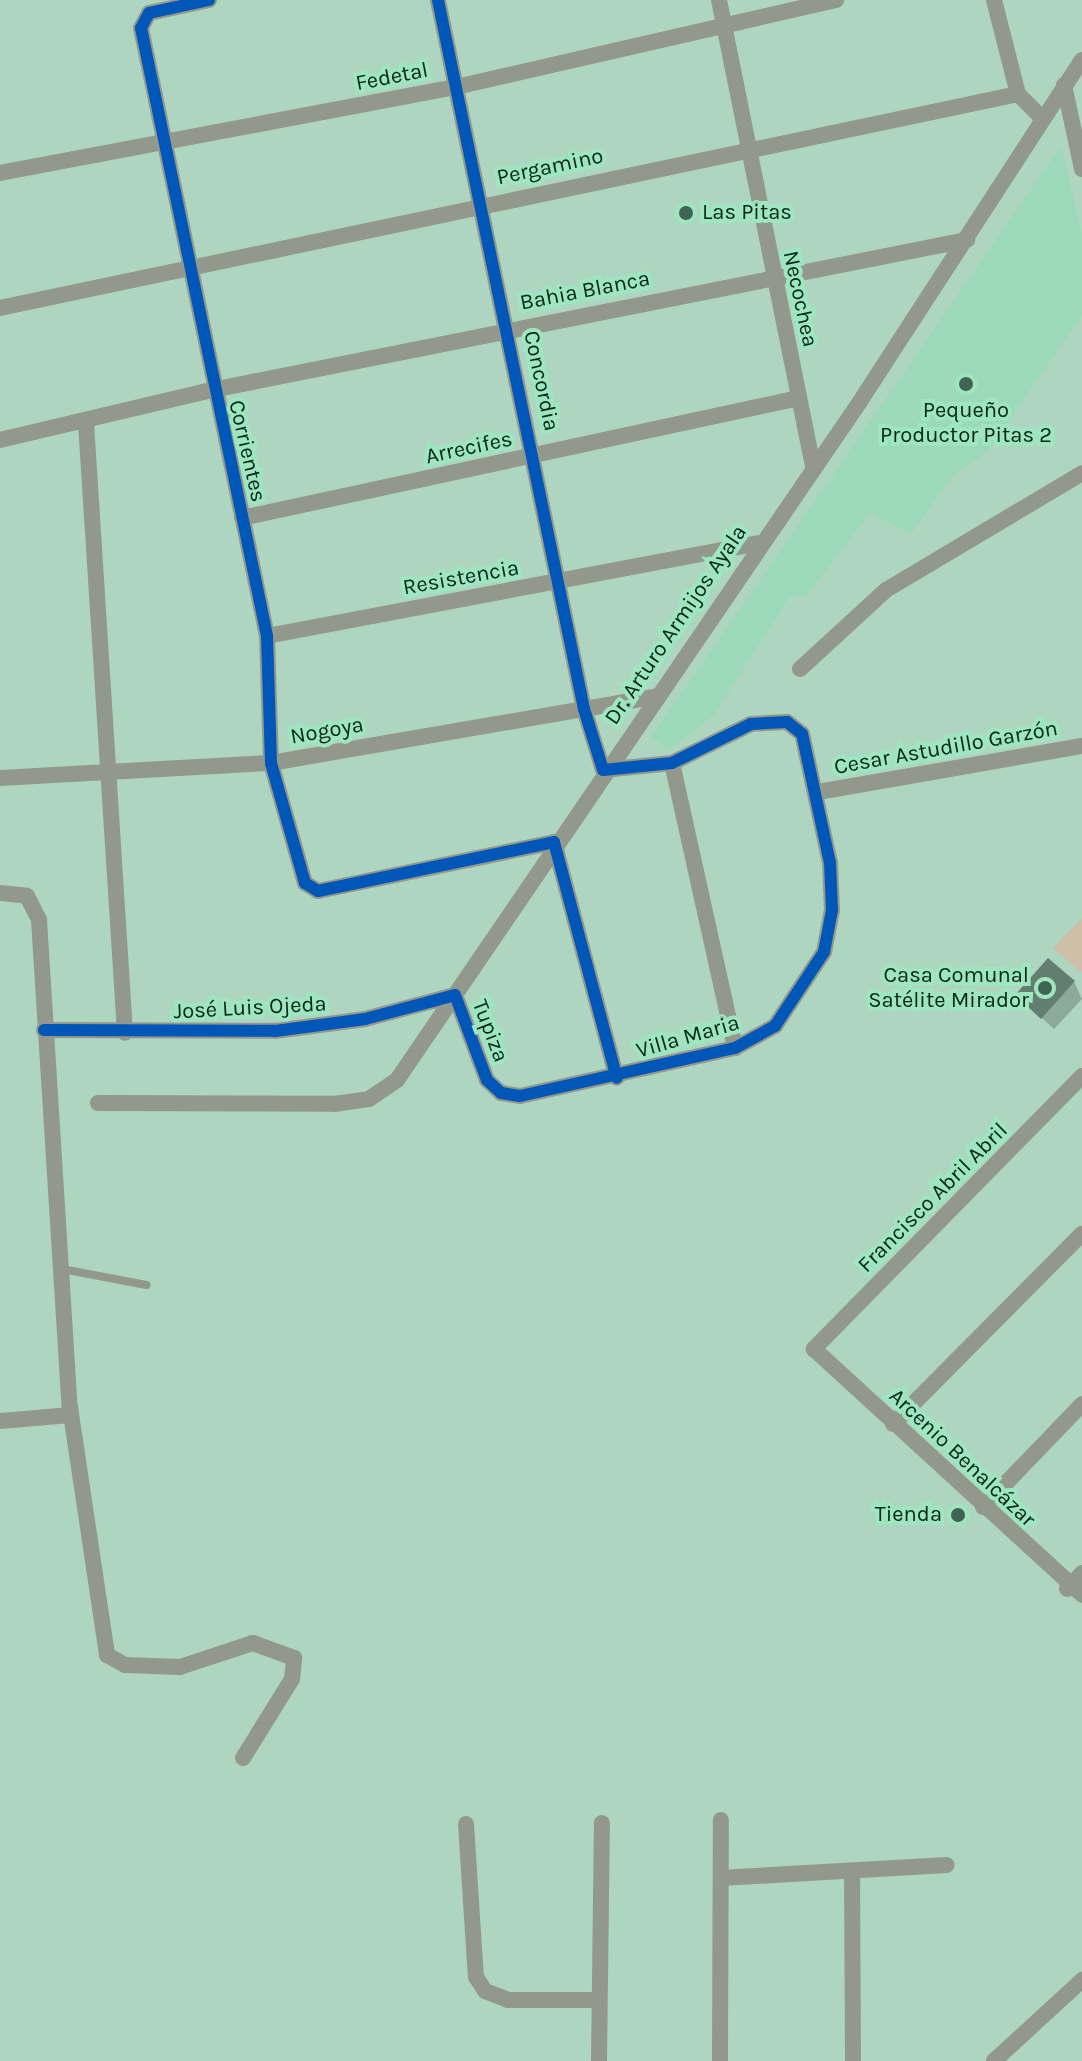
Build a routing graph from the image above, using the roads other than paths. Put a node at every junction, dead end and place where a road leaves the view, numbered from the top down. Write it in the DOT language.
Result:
graph roads {
  1 [pos="209,0"];
  2 [pos="438,0"];
  3 [pos="719,0"];
  4 [pos="836,0"];
  5 [pos="994,0"];
  6 [pos="724,24"];
  7 [pos="1082,60"];
  8 [pos="1064,85"];
  9 [pos="456,87"];
  10 [pos="1018,94"];
  11 [pos="1042,118"];
  12 [pos="1078,136"];
  13 [pos="164,142"];
  14 [pos="747,148"];
  15 [pos="1082,169"];
  16 [pos="0,173"];
  17 [pos="484,203"];
  18 [pos="967,240"];
  19 [pos="194,262"];
  20 [pos="772,276"];
  21 [pos="0,308"];
  22 [pos="510,329"];
  23 [pos="212,390"];
  24 [pos="799,398"];
  25 [pos="86,423"];
  26 [pos="0,440"];
  27 [pos="536,457"];
  28 [pos="813,465"];
  29 [pos="1082,473"];
  30 [pos="242,518"];
  31 [pos="758,543"];
  32 [pos="561,582"];
  33 [pos="267,636"];
  34 [pos="800,669"];
  35 [pos="658,696"];
  36 [pos="584,709"];
  37 [pos="1082,746"];
  38 [pos="271,763"];
  39 [pos="672,763"];
  40 [pos="603,770"];
  41 [pos="105,772"];
  42 [pos="0,778"];
  43 [pos="818,792"];
  44 [pos="554,842"];
  45 [pos="0,893"];
  46 [pos="455,995"];
  47 [pos="44,1030"];
  48 [pos="125,1033"];
  49 [pos="735,1048"];
  50 [pos="1082,1076"];
  51 [pos="617,1078"];
  52 [pos="487,1080"];
  53 [pos="98,1103"];
  54 [pos="1082,1234"];
  55 [pos="58,1268"];
  56 [pos="147,1285"];
  57 [pos="814,1349"];
  58 [pos="1082,1404"];
  59 [pos="71,1415"];
  60 [pos="0,1421"];
  61 [pos="893,1424"];
  62 [pos="983,1507"];
  63 [pos="1082,1573"];
  64 [pos="1074,1592"];
  65 [pos="243,1758"];
  66 [pos="721,1820"];
  67 [pos="602,1823"];
  68 [pos="466,1824"];
  69 [pos="947,1865"];
  70 [pos="852,1872"];
  71 [pos="721,1878"];
  72 [pos="1082,1980"];
  73 [pos="599,2000"];
  74 [pos="599,2061"];
  75 [pos="720,2061"];
  76 [pos="853,2061"];
  77 [pos="994,2061"];
  1 -- 13 [label="street, Corrientes"];
  2 -- 9 [label="street, Concordia"];
  3 -- 6 [label="street, Necochea"];
  4 -- 6 [label="street, Fedetal"];
  5 -- 10 [label="street"];
  6 -- 9 [label="street, Fedetal"];
  6 -- 14 [label="street, Necochea"];
  7 -- 8 [label="street, Dr. Arturo Armijos Ayala"];
  8 -- 11 [label="street, Dr. Arturo Armijos Ayala"];
  8 -- 12 [label="street"];
  9 -- 13 [label="street, Fedetal"];
  9 -- 17 [label="street, Concordia"];
  10 -- 11 [label="street"];
  10 -- 14 [label="street, Pergamino"];
  11 -- 18 [label="street, Dr. Arturo Armijos Ayala"];
  12 -- 15 [label="street"];
  13 -- 16 [label="street, Fedetal"];
  13 -- 19 [label="street, Corrientes"];
  14 -- 17 [label="street, Pergamino"];
  14 -- 20 [label="street, Necochea"];
  17 -- 19 [label="street, Pergamino"];
  17 -- 22 [label="street, Concordia"];
  18 -- 20 [label="street, Bahia Blanca"];
  18 -- 28 [label="street, Dr. Arturo Armijos Ayala"];
  19 -- 21 [label="street, Pergamino"];
  19 -- 23 [label="street, Corrientes"];
  20 -- 22 [label="street, Bahia Blanca"];
  20 -- 24 [label="street, Necochea"];
  22 -- 23 [label="street, Bahia Blanca"];
  22 -- 27 [label="street, Concordia"];
  23 -- 25 [label="street, Bahia Blanca"];
  23 -- 30 [label="street, Corrientes"];
  24 -- 27 [label="street, Arrecifes"];
  24 -- 28 [label="street, Necochea"];
  25 -- 26 [label="street, Bahia Blanca"];
  25 -- 41 [label="street"];
  27 -- 30 [label="street, Arrecifes"];
  27 -- 32 [label="street, Concordia"];
  28 -- 31 [label="street, Dr. Arturo Armijos Ayala"];
  29 -- 34 [label="street"];
  30 -- 33 [label="street, Corrientes"];
  31 -- 32 [label="street, Resistencia"];
  31 -- 35 [label="street, Dr. Arturo Armijos Ayala"];
  32 -- 33 [label="street, Resistencia"];
  32 -- 36 [label="street, Concordia"];
  33 -- 38 [label="street, Corrientes"];
  35 -- 36 [label="street, Nogoya"];
  35 -- 40 [label="street, Dr. Arturo Armijos Ayala"];
  36 -- 38 [label="street, Nogoya"];
  36 -- 40 [label="street, Concordia"];
  37 -- 43 [label="street, Cesar Astudillo Garzón"];
  38 -- 41 [label="street, Nogoya"];
  38 -- 44 [label="street, Corrientes"];
  39 -- 40 [label="street"];
  39 -- 43 [label="street, Villa Maria"];
  39 -- 49 [label="street"];
  40 -- 44 [label="street, Dr. Arturo Armijos Ayala"];
  41 -- 42 [label="street, Nogoya"];
  41 -- 48 [label="street"];
  43 -- 49 [label="street, Villa Maria"];
  44 -- 46 [label="street, Dr. Arturo Armijos Ayala"];
  44 -- 51 [label="street"];
  45 -- 47 [label="street"];
  46 -- 48 [label="street, José Luis Ojeda"];
  46 -- 52 [label="street, Tupiza"];
  46 -- 53 [label="street, Dr. Arturo Armijos Ayala"];
  47 -- 48 [label="street, José Luis Ojeda"];
  47 -- 55 [label="street"];
  49 -- 51 [label="street, Villa Maria"];
  50 -- 57 [label="street, Francisco Abril Abril"];
  51 -- 52 [label="street, Villa Maria"];
  54 -- 61 [label="street"];
  55 -- 56 [label="lane"];
  55 -- 59 [label="street"];
  57 -- 61 [label="street, Arcenio Benalcázar"];
  58 -- 62 [label="street"];
  59 -- 60 [label="street"];
  59 -- 65 [label="street"];
  61 -- 62 [label="street, Arcenio Benalcázar"];
  62 -- 64 [label="street, Arcenio Benalcázar"];
  63 -- 64 [label="street"];
  66 -- 71 [label="street"];
  67 -- 73 [label="street"];
  68 -- 73 [label="street"];
  69 -- 70 [label="street"];
  70 -- 71 [label="street"];
  70 -- 76 [label="street"];
  71 -- 75 [label="street"];
  72 -- 77 [label="street"];
  73 -- 74 [label="street"];
}
